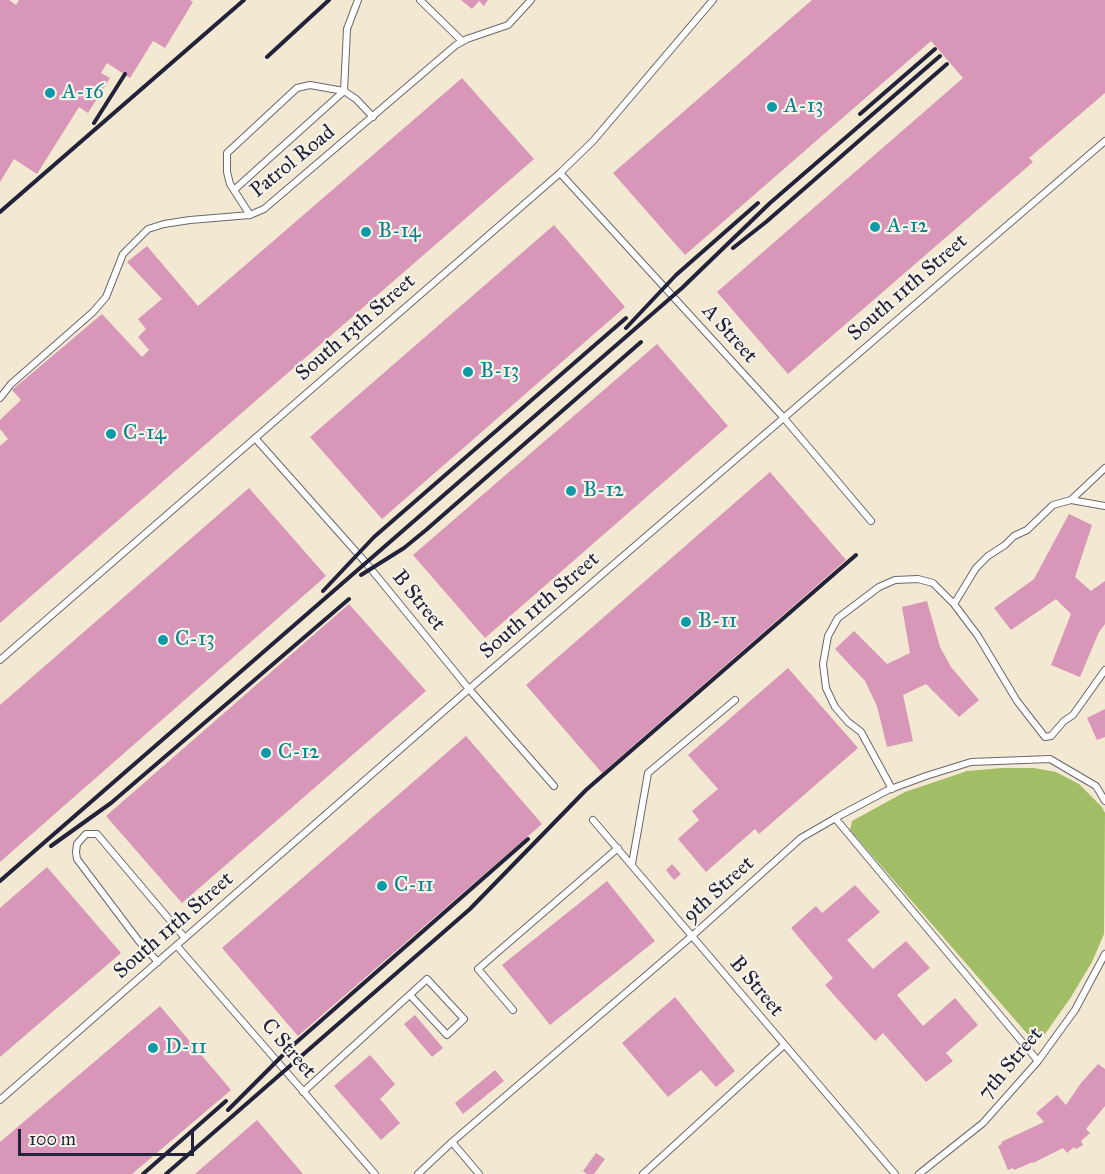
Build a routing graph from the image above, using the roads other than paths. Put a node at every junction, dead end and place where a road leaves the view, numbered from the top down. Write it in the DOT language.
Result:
graph roads {
  1 [pos="358,0"];
  2 [pos="420,0"];
  3 [pos="531,0"];
  4 [pos="713,0"];
  5 [pos="462,41"];
  6 [pos="344,91"];
  7 [pos="373,117"];
  8 [pos="1105,141"];
  9 [pos="560,173"];
  10 [pos="234,190"];
  11 [pos="250,215"];
  12 [pos="0,398"];
  13 [pos="783,417"];
  14 [pos="255,438"];
  15 [pos="1105,468"];
  16 [pos="1071,500"];
  17 [pos="1105,506"];
  18 [pos="871,521"];
  19 [pos="954,604"];
  20 [pos="0,660"];
  21 [pos="1105,670"];
  22 [pos="469,689"];
  23 [pos="735,700"];
  24 [pos="554,786"];
  25 [pos="892,789"];
  26 [pos="1105,801"];
  27 [pos="835,819"];
  28 [pos="593,820"];
  29 [pos="618,848"];
  30 [pos="632,864"];
  31 [pos="692,936"];
  32 [pos="185,938"];
  33 [pos="177,946"];
  34 [pos="1105,954"];
  35 [pos="158,962"];
  36 [pos="410,995"];
  37 [pos="513,1010"];
  38 [pos="784,1045"];
  39 [pos="1038,1061"];
  40 [pos="303,1092"];
  41 [pos="0,1100"];
  42 [pos="452,1142"];
  43 [pos="375,1174"];
  44 [pos="418,1174"];
  45 [pos="479,1174"];
  46 [pos="643,1174"];
  47 [pos="895,1174"];
  48 [pos="920,1174"];
  1 -- 6 [label="lane"];
  2 -- 5 [label="lane"];
  3 -- 5 [label="lane, Patrol Road"];
  4 -- 9 [label="lane, South 13th Street"];
  5 -- 7 [label="lane, Patrol Road"];
  6 -- 7 [label="lane"];
  6 -- 10 [label="lane"];
  6 -- 10 [label="lane"];
  7 -- 11 [label="lane, Patrol Road"];
  8 -- 13 [label="lane, South 11th Street"];
  9 -- 13 [label="lane, A Street"];
  9 -- 14 [label="lane, South 13th Street"];
  10 -- 11 [label="lane"];
  11 -- 12 [label="lane, Patrol Road"];
  13 -- 18 [label="lane, A Street"];
  13 -- 22 [label="lane, South 11th Street"];
  14 -- 20 [label="lane, South 13th Street"];
  14 -- 22 [label="lane, B Street"];
  15 -- 16 [label="lane"];
  16 -- 17 [label="lane"];
  16 -- 19 [label="lane"];
  19 -- 21 [label="lane"];
  19 -- 25 [label="lane"];
  22 -- 24 [label="lane, B Street"];
  22 -- 32 [label="lane, South 11th Street"];
  23 -- 30 [label="lane"];
  25 -- 26 [label="lane, 9th Street"];
  25 -- 27 [label="lane, 9th Street"];
  27 -- 31 [label="lane, 9th Street"];
  27 -- 39 [label="lane"];
  28 -- 29 [label="lane, B Street"];
  29 -- 30 [label="lane, B Street"];
  29 -- 37 [label="lane"];
  30 -- 31 [label="lane, B Street"];
  31 -- 38 [label="lane, B Street"];
  31 -- 42 [label="lane, 9th Street"];
  32 -- 33 [label="lane, South 11th Street"];
  32 -- 35 [label="lane"];
  33 -- 35 [label="lane, South 11th Street"];
  33 -- 40 [label="lane, C Street"];
  34 -- 39 [label="lane, 7th Street"];
  35 -- 41 [label="lane, South 11th Street"];
  36 -- 36 [label="lane"];
  36 -- 40 [label="lane"];
  38 -- 46 [label="lane"];
  38 -- 47 [label="lane, B Street"];
  39 -- 48 [label="lane, 7th Street"];
  40 -- 43 [label="lane, C Street"];
  42 -- 44 [label="lane, 9th Street"];
  42 -- 45 [label="lane"];
}
